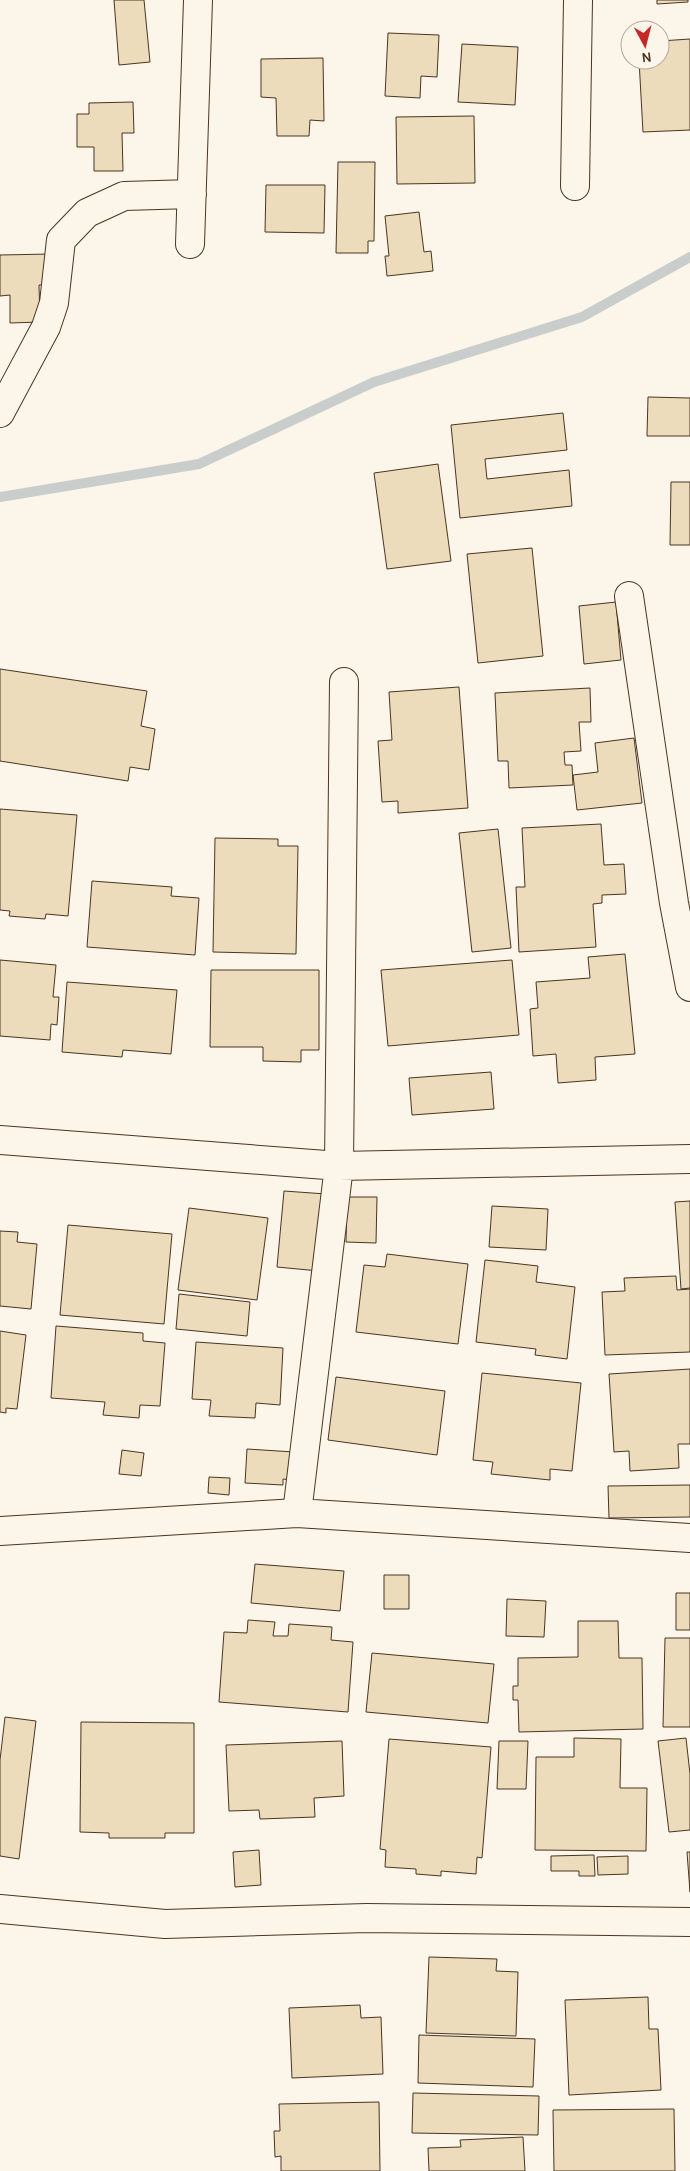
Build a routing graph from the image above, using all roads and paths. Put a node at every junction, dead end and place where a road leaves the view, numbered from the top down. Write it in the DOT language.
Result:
graph roads {
  1 [pos="198,0"];
  2 [pos="578,0"];
  3 [pos="575,186"];
  4 [pos="192,194"];
  5 [pos="190,244"];
  6 [pos="0,413"];
  7 [pos="629,596"];
  8 [pos="344,682"];
  9 [pos="690,987"];
  10 [pos="0,1140"];
  11 [pos="690,1159"];
  12 [pos="339,1166"];
  13 [pos="297,1513"];
  14 [pos="0,1532"];
  15 [pos="690,1538"];
  16 [pos="0,1909"];
  17 [pos="690,1922"];
  1 -- 4 [label="street"];
  2 -- 3 [label="street"];
  4 -- 5 [label="street"];
  4 -- 6 [label="street"];
  7 -- 9 [label="street"];
  8 -- 12 [label="street"];
  10 -- 12 [label="street"];
  11 -- 12 [label="street"];
  12 -- 13 [label="street"];
  13 -- 14 [label="street"];
  13 -- 15 [label="street"];
  16 -- 17 [label="street"];
}
